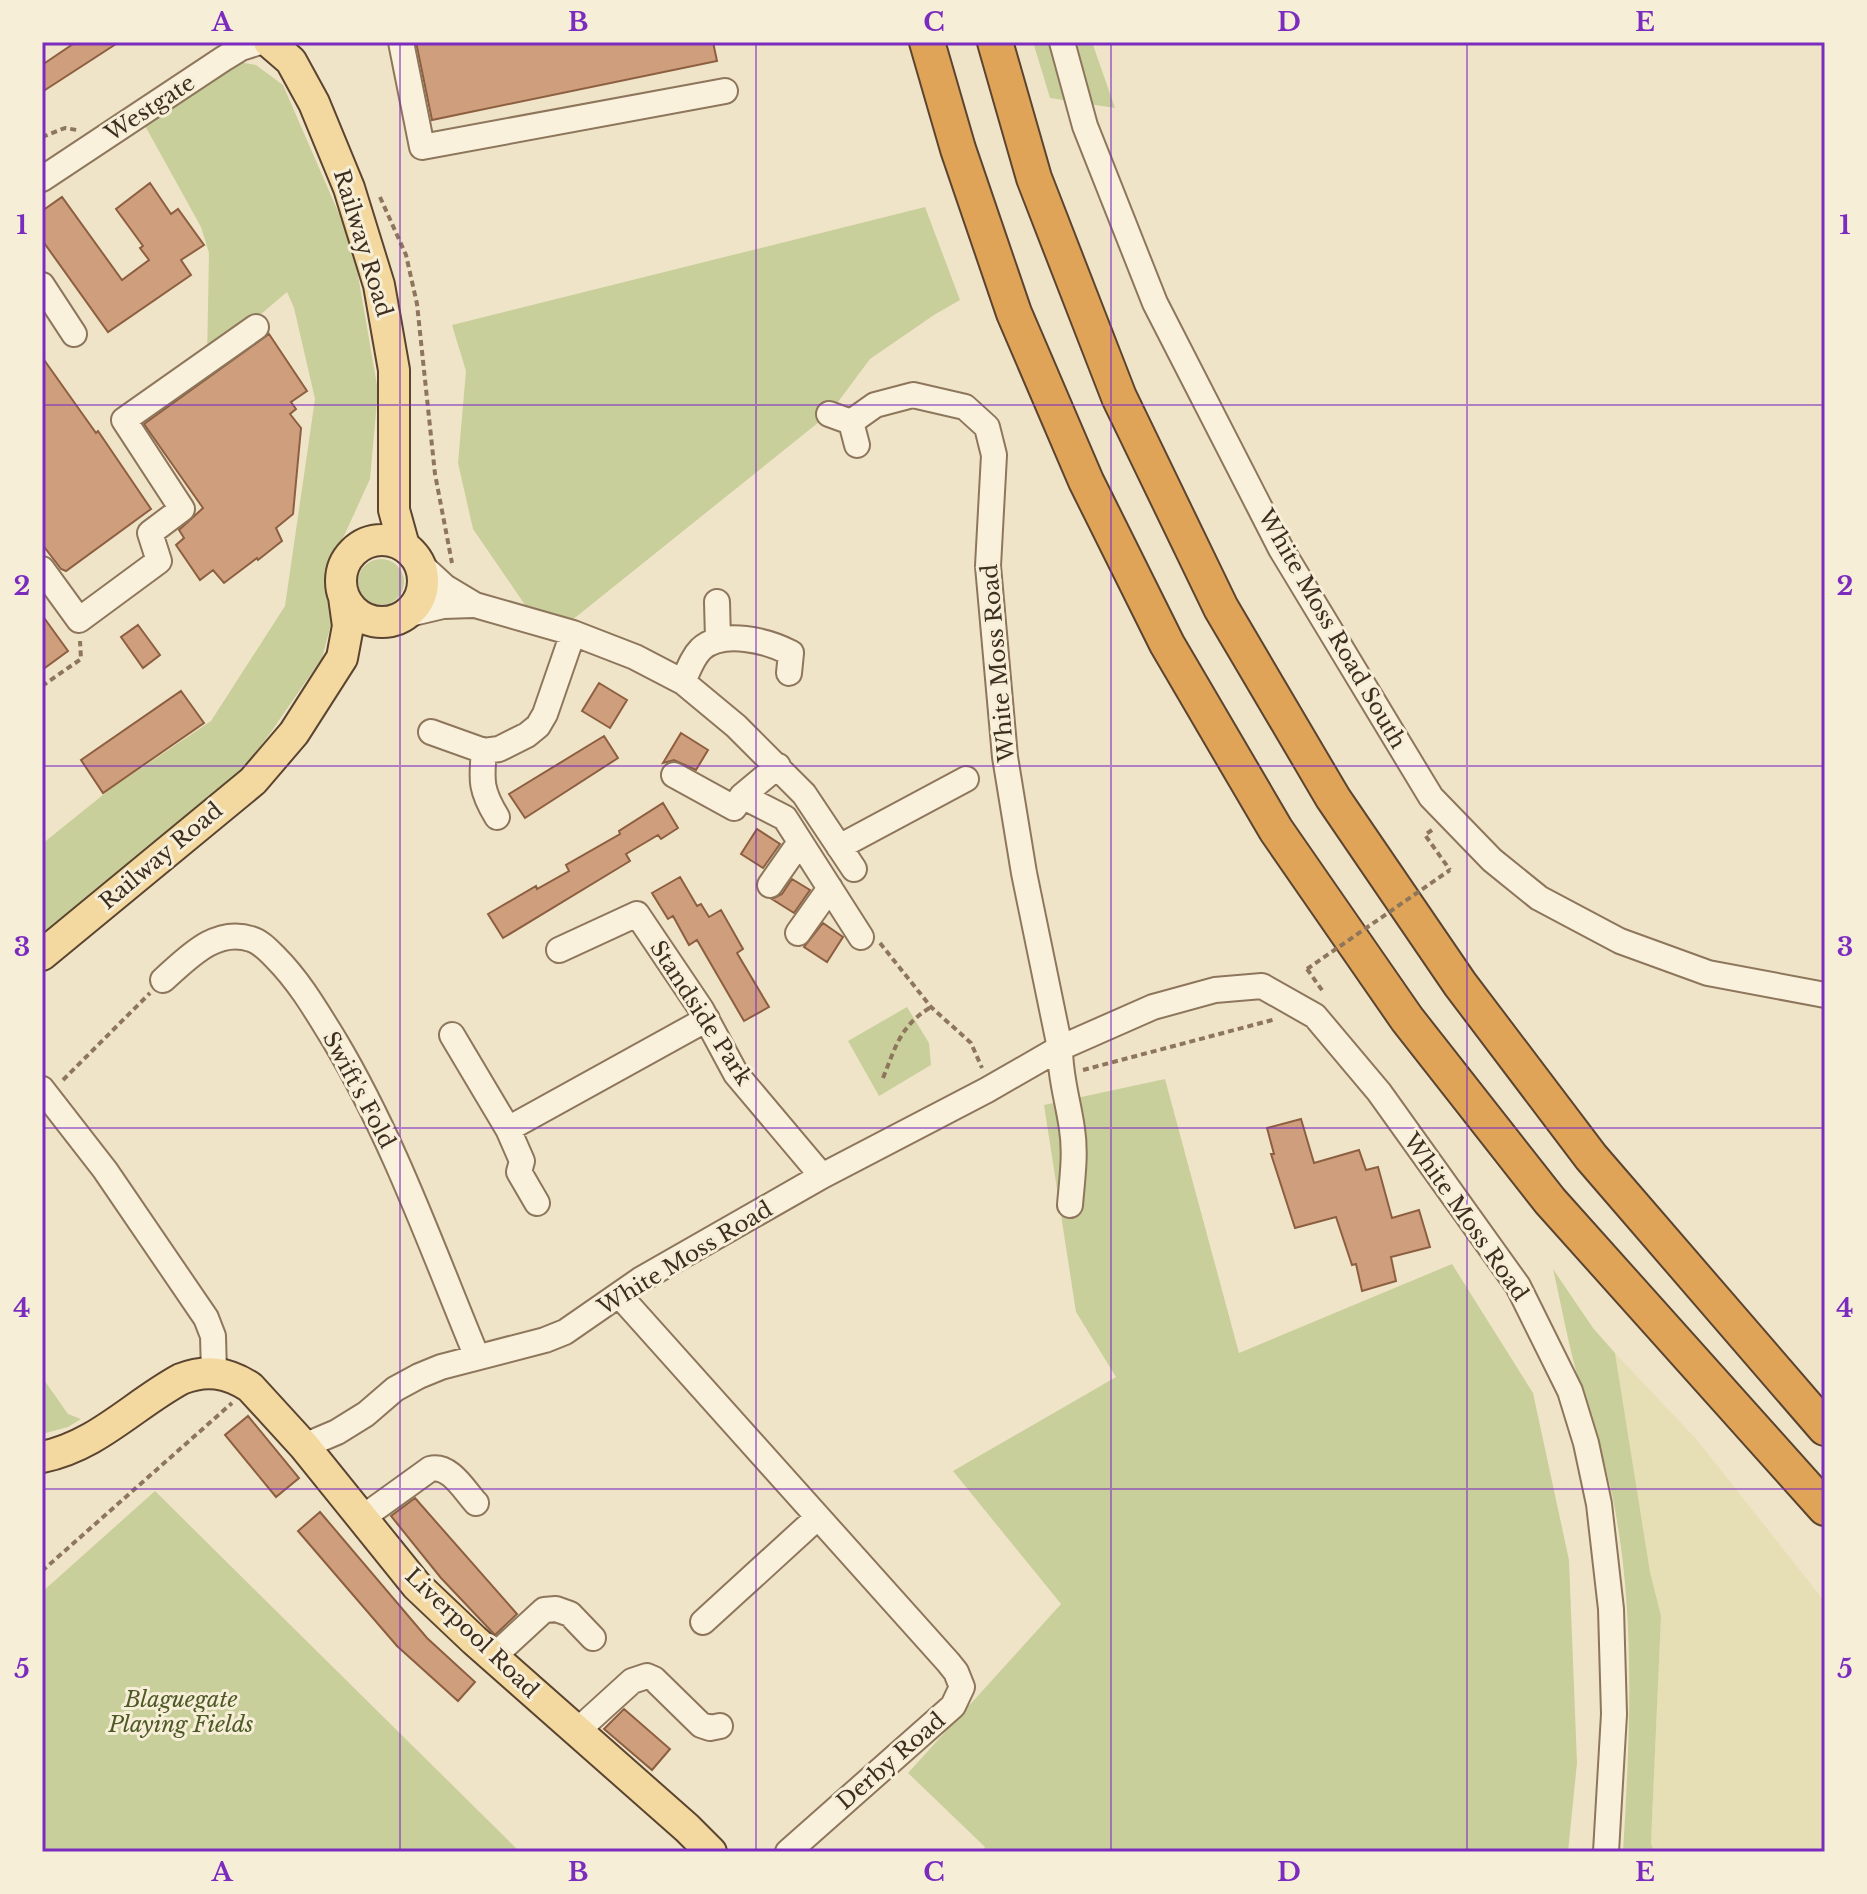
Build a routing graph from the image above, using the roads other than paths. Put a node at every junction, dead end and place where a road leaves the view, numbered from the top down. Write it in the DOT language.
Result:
graph roads {
  1 [pos="260,42"];
  2 [pos="269,42"];
  3 [pos="401,42"];
  4 [pos="927,42"];
  5 [pos="995,42"];
  6 [pos="1062,42"];
  7 [pos="725,91"];
  8 [pos="45,172"];
  9 [pos="42,285"];
  10 [pos="256,327"];
  11 [pos="74,334"];
  12 [pos="845,427"];
  13 [pos="393,463"];
  14 [pos="357,548"];
  15 [pos="411,554"];
  16 [pos="42,569"];
  17 [pos="344,597"];
  18 [pos="717,602"];
  19 [pos="475,605"];
  20 [pos="399,618"];
  21 [pos="573,633"];
  22 [pos="718,639"];
  23 [pos="796,655"];
  24 [pos="333,676"];
  25 [pos="683,682"];
  26 [pos="431,732"];
  27 [pos="484,751"];
  28 [pos="778,766"];
  29 [pos="674,775"];
  30 [pos="966,779"];
  31 [pos="738,802"];
  32 [pos="497,817"];
  33 [pos="800,842"];
  34 [pos="839,847"];
  35 [pos="854,869"];
  36 [pos="770,885"];
  37 [pos="830,888"];
  38 [pos="798,933"];
  39 [pos="868,936"];
  40 [pos="559,950"];
  41 [pos="42,955"];
  42 [pos="163,980"];
  43 [pos="1825,995"];
  44 [pos="707,1019"];
  45 [pos="452,1035"];
  46 [pos="1060,1048"];
  47 [pos="45,1092"];
  48 [pos="508,1129"];
  49 [pos="822,1176"];
  50 [pos="537,1203"];
  51 [pos="1070,1205"];
  52 [pos="620,1296"];
  53 [pos="477,1357"];
  54 [pos="214,1372"];
  55 [pos="1825,1428"];
  56 [pos="304,1446"];
  57 [pos="42,1457"];
  58 [pos="476,1503"];
  59 [pos="1825,1508"];
  60 [pos="818,1517"];
  61 [pos="362,1518"];
  62 [pos="706,1609"];
  63 [pos="593,1638"];
  64 [pos="493,1657"];
  65 [pos="720,1726"];
  66 [pos="577,1731"];
  67 [pos="711,1852"];
  68 [pos="788,1852"];
  69 [pos="1606,1852"];
  1 -- 8 [label="street, Westgate"];
  2 -- 13 [label="main road, Railway Road"];
  3 -- 7 [label="street"];
  4 -- 59 [label="highway"];
  5 -- 55 [label="highway"];
  6 -- 43 [label="street, White Moss Road South"];
  9 -- 11 [label="street"];
  10 -- 16 [label="street"];
  12 -- 46 [label="street, White Moss Road"];
  13 -- 14 [label="main road, Railway Road"];
  13 -- 15 [label="main road, Railway Road"];
  14 -- 15 [label="main road"];
  14 -- 17 [label="main road"];
  15 -- 19 [label="street"];
  15 -- 20 [label="main road"];
  17 -- 20 [label="main road"];
  17 -- 24 [label="main road, Railway Road"];
  18 -- 22 [label="street"];
  19 -- 20 [label="street"];
  19 -- 21 [label="street"];
  20 -- 24 [label="main road, Railway Road"];
  21 -- 25 [label="street"];
  21 -- 27 [label="street"];
  22 -- 23 [label="street"];
  22 -- 25 [label="street"];
  24 -- 41 [label="main road, Railway Road"];
  25 -- 28 [label="street"];
  26 -- 27 [label="street"];
  27 -- 32 [label="street"];
  28 -- 31 [label="street"];
  28 -- 34 [label="street"];
  29 -- 31 [label="street"];
  30 -- 34 [label="street"];
  31 -- 33 [label="street"];
  33 -- 36 [label="street"];
  33 -- 37 [label="street"];
  34 -- 35 [label="street"];
  37 -- 38 [label="street"];
  37 -- 39 [label="street"];
  40 -- 44 [label="street, Standside Park"];
  42 -- 53 [label="street, Swift's Fold"];
  44 -- 48 [label="street"];
  44 -- 49 [label="street, Standside Park"];
  45 -- 48 [label="street"];
  46 -- 49 [label="street, White Moss Road"];
  46 -- 51 [label="street"];
  46 -- 69 [label="street, White Moss Road"];
  47 -- 54 [label="street"];
  48 -- 50 [label="street"];
  49 -- 52 [label="street, White Moss Road"];
  52 -- 53 [label="street, White Moss Road"];
  52 -- 60 [label="street, Derby Road"];
  53 -- 56 [label="street, White Moss Road"];
  54 -- 56 [label="main road, Liverpool Road"];
  54 -- 57 [label="main road"];
  56 -- 61 [label="main road, Liverpool Road"];
  58 -- 61 [label="street"];
  60 -- 62 [label="street"];
  60 -- 68 [label="street, Derby Road"];
  61 -- 64 [label="main road, Liverpool Road"];
  63 -- 64 [label="street"];
  64 -- 66 [label="main road, Liverpool Road"];
  65 -- 66 [label="street"];
  66 -- 67 [label="main road, Liverpool Road"];
}
